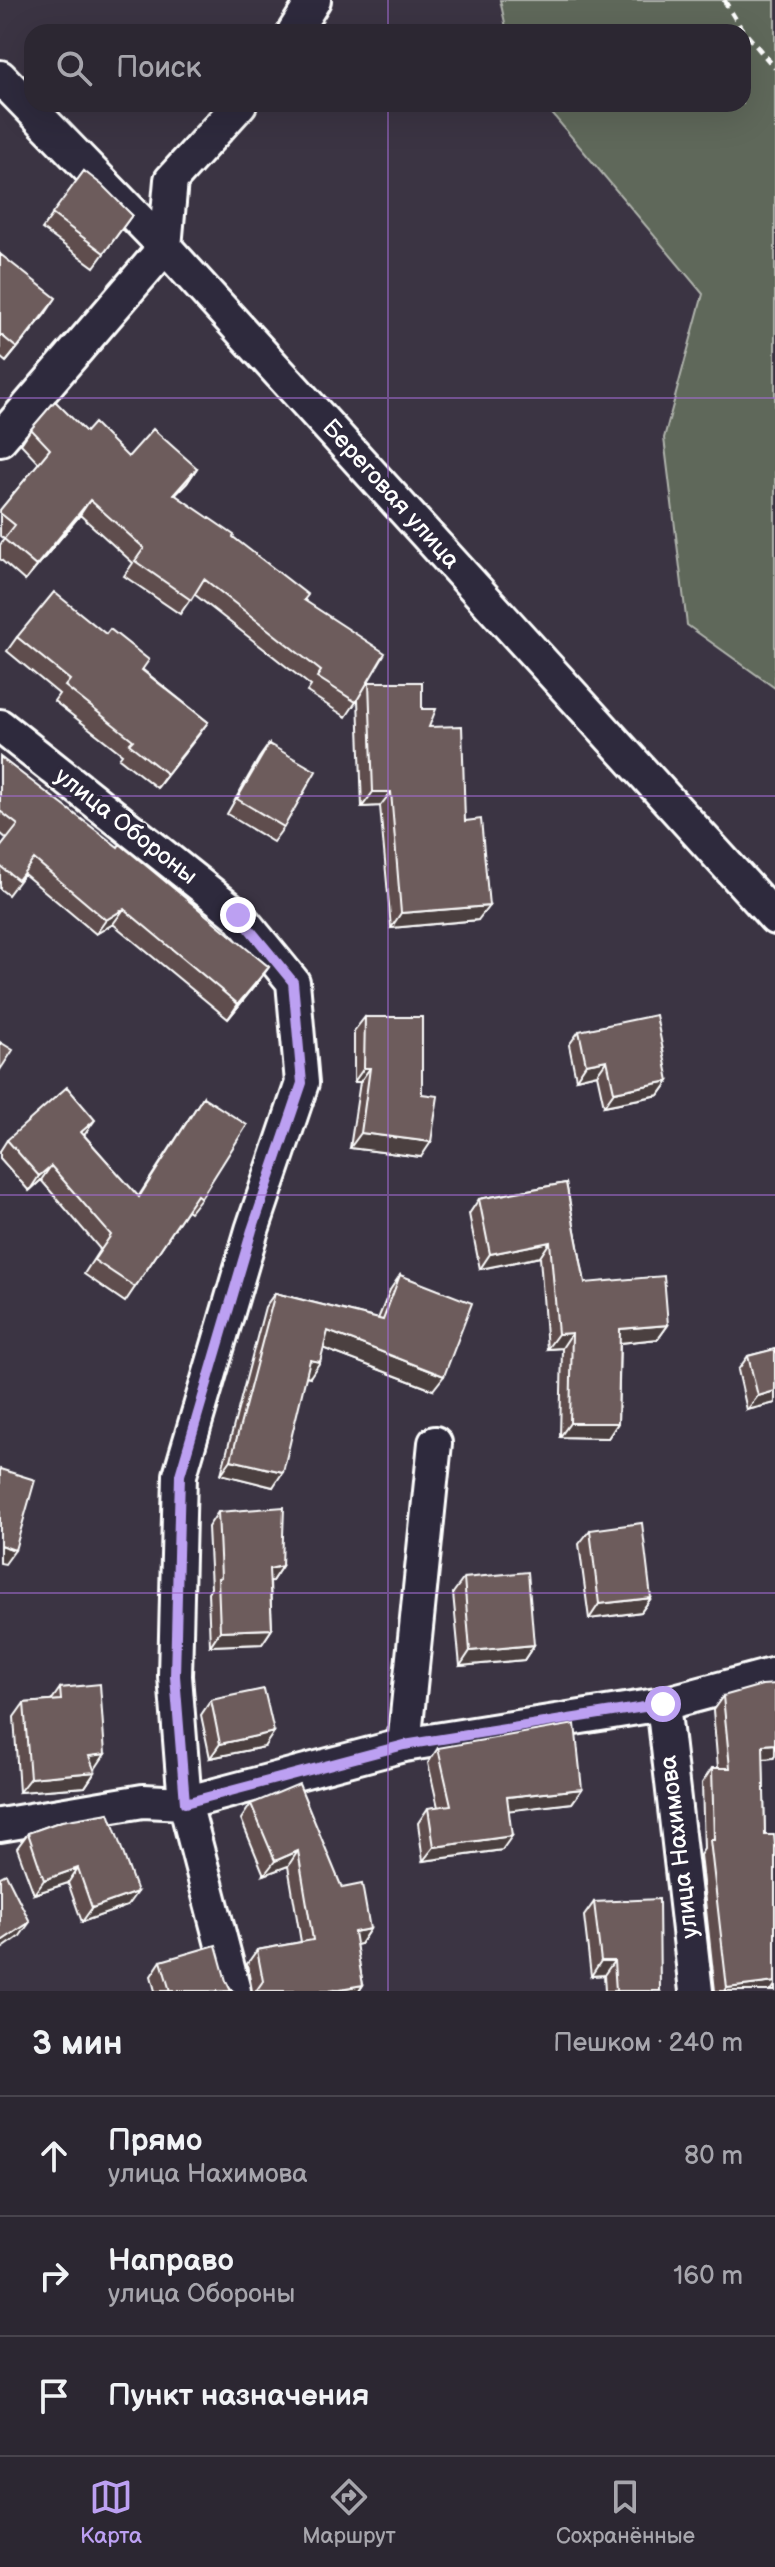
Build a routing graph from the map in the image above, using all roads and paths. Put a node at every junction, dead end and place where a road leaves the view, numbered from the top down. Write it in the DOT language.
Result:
graph roads {
  1 [pos="314,0"];
  2 [pos="724,0"];
  3 [pos="299,24"];
  4 [pos="739,24"];
  5 [pos="751,40"];
  6 [pos="775,68"];
  7 [pos="0,77"];
  8 [pos="24,102"];
  9 [pos="34,112"];
  10 [pos="233,112"];
  11 [pos="165,247"];
  12 [pos="0,439"];
  13 [pos="0,726"];
  14 [pos="775,918"];
  15 [pos="435,1443"];
  16 [pos="775,1674"];
  17 [pos="663,1704"];
  18 [pos="404,1745"];
  19 [pos="185,1803"];
  20 [pos="0,1825"];
  21 [pos="234,1991"];
  22 [pos="696,1991"];
  1 -- 3 [label="street"];
  2 -- 4 [label="path"];
  5 -- 6 [label="path"];
  7 -- 8 [label="street, Береговая улица"];
  9 -- 11 [label="street, Береговая улица"];
  10 -- 11 [label="street"];
  11 -- 12 [label="street"];
  11 -- 14 [label="street, Береговая улица"];
  13 -- 19 [label="street, улица Обороны"];
  15 -- 18 [label="street"];
  16 -- 17 [label="street"];
  17 -- 18 [label="street"];
  17 -- 22 [label="street, улица Нахимова"];
  18 -- 19 [label="street"];
  19 -- 20 [label="street"];
  19 -- 21 [label="street, улица Обороны"];
}
